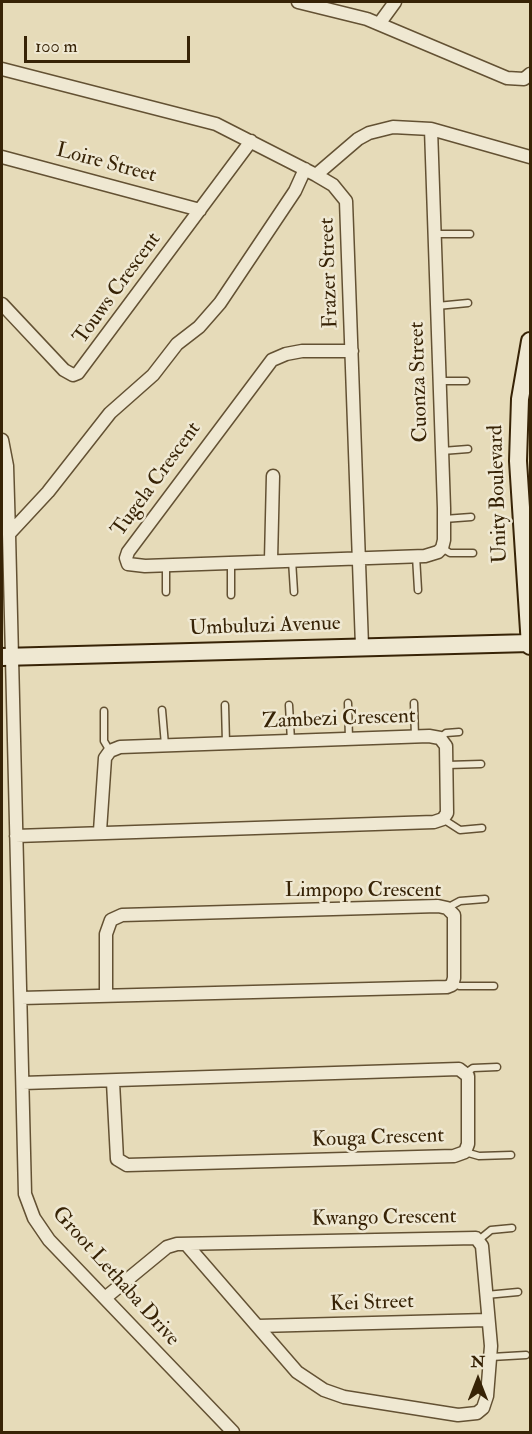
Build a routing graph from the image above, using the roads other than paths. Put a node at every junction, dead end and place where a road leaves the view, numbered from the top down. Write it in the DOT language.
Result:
graph roads {
  1 [pos="301,2"];
  2 [pos="395,2"];
  3 [pos="379,24"];
  4 [pos="2,69"];
  5 [pos="531,74"];
  6 [pos="431,129"];
  7 [pos="251,141"];
  8 [pos="2,157"];
  9 [pos="531,157"];
  10 [pos="311,172"];
  11 [pos="200,210"];
  12 [pos="435,234"];
  13 [pos="470,234"];
  14 [pos="468,303"];
  15 [pos="2,304"];
  16 [pos="437,306"];
  17 [pos="531,340"];
  18 [pos="352,351"];
  19 [pos="440,381"];
  20 [pos="466,381"];
  21 [pos="2,440"];
  22 [pos="468,449"];
  23 [pos="442,451"];
  24 [pos="273,476"];
  25 [pos="471,517"];
  26 [pos="444,519"];
  27 [pos="9,534"];
  28 [pos="442,548"];
  29 [pos="472,553"];
  30 [pos="417,556"];
  31 [pos="358,557"];
  32 [pos="292,559"];
  33 [pos="271,560"];
  34 [pos="231,562"];
  35 [pos="166,565"];
  36 [pos="418,590"];
  37 [pos="166,592"];
  38 [pos="294,592"];
  39 [pos="231,595"];
  40 [pos="530,644"];
  41 [pos="362,646"];
  42 [pos="7,657"];
  43 [pos="348,704"];
  44 [pos="414,704"];
  45 [pos="225,705"];
  46 [pos="289,705"];
  47 [pos="162,710"];
  48 [pos="104,711"];
  49 [pos="459,732"];
  50 [pos="415,737"];
  51 [pos="440,738"];
  52 [pos="350,739"];
  53 [pos="291,741"];
  54 [pos="226,743"];
  55 [pos="165,745"];
  56 [pos="110,751"];
  57 [pos="480,764"];
  58 [pos="447,765"];
  59 [pos="443,819"];
  60 [pos="482,828"];
  61 [pos="100,831"];
  62 [pos="16,836"];
  63 [pos="485,898"];
  64 [pos="447,908"];
  65 [pos="454,983"];
  66 [pos="494,986"];
  67 [pos="106,996"];
  68 [pos="21,998"];
  69 [pos="497,1067"];
  70 [pos="466,1073"];
  71 [pos="113,1082"];
  72 [pos="23,1083"];
  73 [pos="465,1152"];
  74 [pos="512,1155"];
  75 [pos="512,1228"];
  76 [pos="480,1239"];
  77 [pos="186,1244"];
  78 [pos="518,1292"];
  79 [pos="485,1295"];
  80 [pos="105,1298"];
  81 [pos="487,1320"];
  82 [pos="258,1326"];
  83 [pos="526,1355"];
  84 [pos="491,1357"];
  85 [pos="233,1432"];
  1 -- 3 [label="street"];
  2 -- 3 [label="street"];
  3 -- 5 [label="street"];
  4 -- 7 [label="street, Frazer Street"];
  6 -- 9 [label="street"];
  6 -- 10 [label="street"];
  6 -- 12 [label="street, Cuonza Street"];
  7 -- 10 [label="street, Frazer Street"];
  7 -- 11 [label="street, Touws Crescent"];
  8 -- 11 [label="street, Loire Street"];
  10 -- 18 [label="street, Frazer Street"];
  10 -- 27 [label="street"];
  11 -- 15 [label="street, Touws Crescent"];
  12 -- 13 [label="lane"];
  12 -- 16 [label="street, Cuonza Street"];
  14 -- 16 [label="lane"];
  16 -- 19 [label="street, Cuonza Street"];
  17 -- 40 [label="street, Unity Boulevard"];
  18 -- 31 [label="street, Frazer Street"];
  18 -- 35 [label="street, Tugela Crescent"];
  19 -- 20 [label="lane"];
  19 -- 23 [label="street, Cuonza Street"];
  21 -- 27 [label="street, Groot Lethaba Drive"];
  22 -- 23 [label="lane"];
  23 -- 26 [label="street, Cuonza Street"];
  24 -- 33 [label="street"];
  25 -- 26 [label="lane"];
  26 -- 28 [label="street, Cuonza Street"];
  27 -- 42 [label="street, Groot Lethaba Drive"];
  28 -- 29 [label="lane"];
  28 -- 30 [label="street"];
  30 -- 31 [label="street"];
  30 -- 36 [label="lane"];
  31 -- 32 [label="street, Tugela Crescent"];
  31 -- 41 [label="street, Frazer Street"];
  32 -- 33 [label="street, Tugela Crescent"];
  32 -- 38 [label="lane"];
  33 -- 34 [label="street, Tugela Crescent"];
  34 -- 35 [label="street, Tugela Crescent"];
  34 -- 39 [label="lane"];
  35 -- 37 [label="lane"];
  40 -- 41 [label="street, Umbuluzi Avenue"];
  41 -- 42 [label="street, Umbuluzi Avenue"];
  42 -- 62 [label="street, Groot Lethaba Drive"];
  43 -- 52 [label="lane"];
  44 -- 50 [label="lane"];
  45 -- 54 [label="lane"];
  46 -- 53 [label="lane"];
  47 -- 55 [label="lane"];
  48 -- 56 [label="lane"];
  49 -- 51 [label="lane"];
  50 -- 51 [label="street, Zambezi Crescent"];
  50 -- 52 [label="street, Zambezi Crescent"];
  51 -- 58 [label="street, Zambezi Crescent"];
  52 -- 53 [label="street, Zambezi Crescent"];
  53 -- 54 [label="street, Zambezi Crescent"];
  54 -- 55 [label="street, Zambezi Crescent"];
  55 -- 56 [label="street, Zambezi Crescent"];
  56 -- 61 [label="street"];
  57 -- 58 [label="lane"];
  58 -- 59 [label="street, Zambezi Crescent"];
  59 -- 60 [label="lane"];
  59 -- 61 [label="street"];
  61 -- 62 [label="street"];
  62 -- 68 [label="street, Groot Lethaba Drive"];
  63 -- 64 [label="lane"];
  64 -- 65 [label="street, Limpopo Crescent"];
  64 -- 67 [label="street, Limpopo Crescent"];
  65 -- 66 [label="lane"];
  65 -- 67 [label="street"];
  67 -- 68 [label="street"];
  68 -- 72 [label="street, Groot Lethaba Drive"];
  69 -- 70 [label="lane"];
  70 -- 71 [label="street"];
  70 -- 73 [label="street, Kouga Crescent"];
  71 -- 72 [label="street"];
  71 -- 73 [label="street, Kouga Crescent"];
  72 -- 80 [label="street, Groot Lethaba Drive"];
  73 -- 74 [label="lane"];
  75 -- 76 [label="lane"];
  76 -- 77 [label="street, Kwango Crescent"];
  76 -- 79 [label="street, Kwango Crescent"];
  77 -- 80 [label="street, Kwango Crescent"];
  77 -- 82 [label="street, Kwango Crescent"];
  78 -- 79 [label="lane"];
  79 -- 81 [label="street, Kwango Crescent"];
  80 -- 85 [label="street, Groot Lethaba Drive"];
  81 -- 82 [label="street, Kei Street"];
  81 -- 84 [label="street, Kwango Crescent"];
  82 -- 84 [label="street, Kwango Crescent"];
  83 -- 84 [label="lane"];
}
